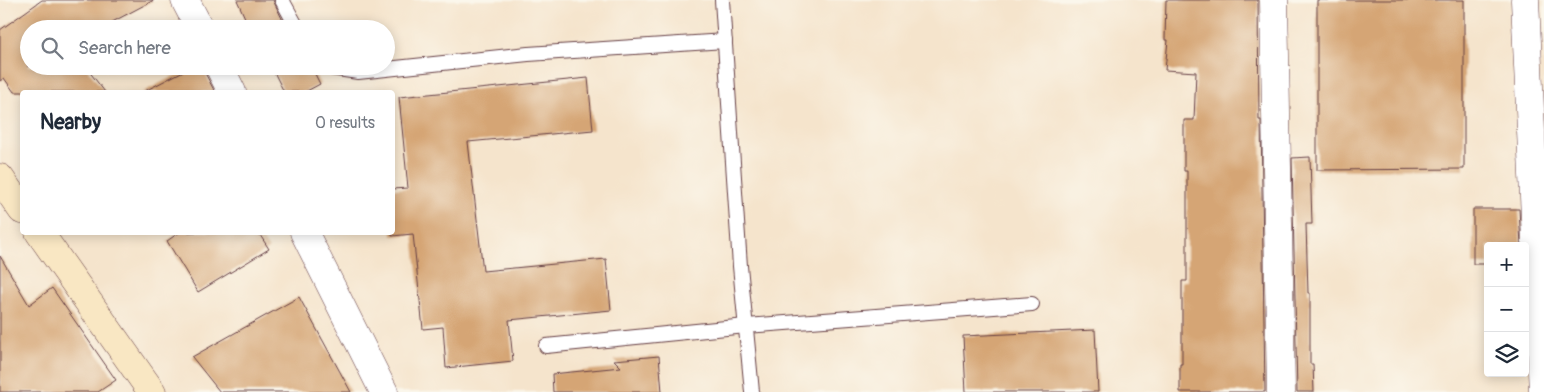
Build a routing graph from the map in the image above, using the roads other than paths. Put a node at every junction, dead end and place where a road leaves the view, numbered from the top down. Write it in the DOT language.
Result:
graph roads {
  1 [pos="185,0"];
  2 [pos="282,0"];
  3 [pos="722,0"];
  4 [pos="1274,0"];
  5 [pos="1524,0"];
  6 [pos="195,20"];
  7 [pos="293,20"];
  8 [pos="725,41"];
  9 [pos="395,68"];
  10 [pos="224,75"];
  11 [pos="231,90"];
  12 [pos="0,178"];
  13 [pos="20,207"];
  14 [pos="40,235"];
  15 [pos="306,235"];
  16 [pos="1032,304"];
  17 [pos="746,326"];
  18 [pos="546,346"];
  19 [pos="152,392"];
  20 [pos="384,392"];
  21 [pos="752,392"];
  22 [pos="1281,392"];
  23 [pos="1543,392"];
  1 -- 6 [label="street"];
  2 -- 7 [label="lane"];
  3 -- 8 [label="lane"];
  4 -- 22 [label="street"];
  5 -- 23 [label="street"];
  8 -- 9 [label="lane"];
  8 -- 17 [label="lane"];
  10 -- 11 [label="street"];
  12 -- 13 [label="main road"];
  14 -- 19 [label="main road"];
  15 -- 20 [label="street"];
  16 -- 17 [label="lane"];
  17 -- 18 [label="lane"];
  17 -- 21 [label="lane"];
}
